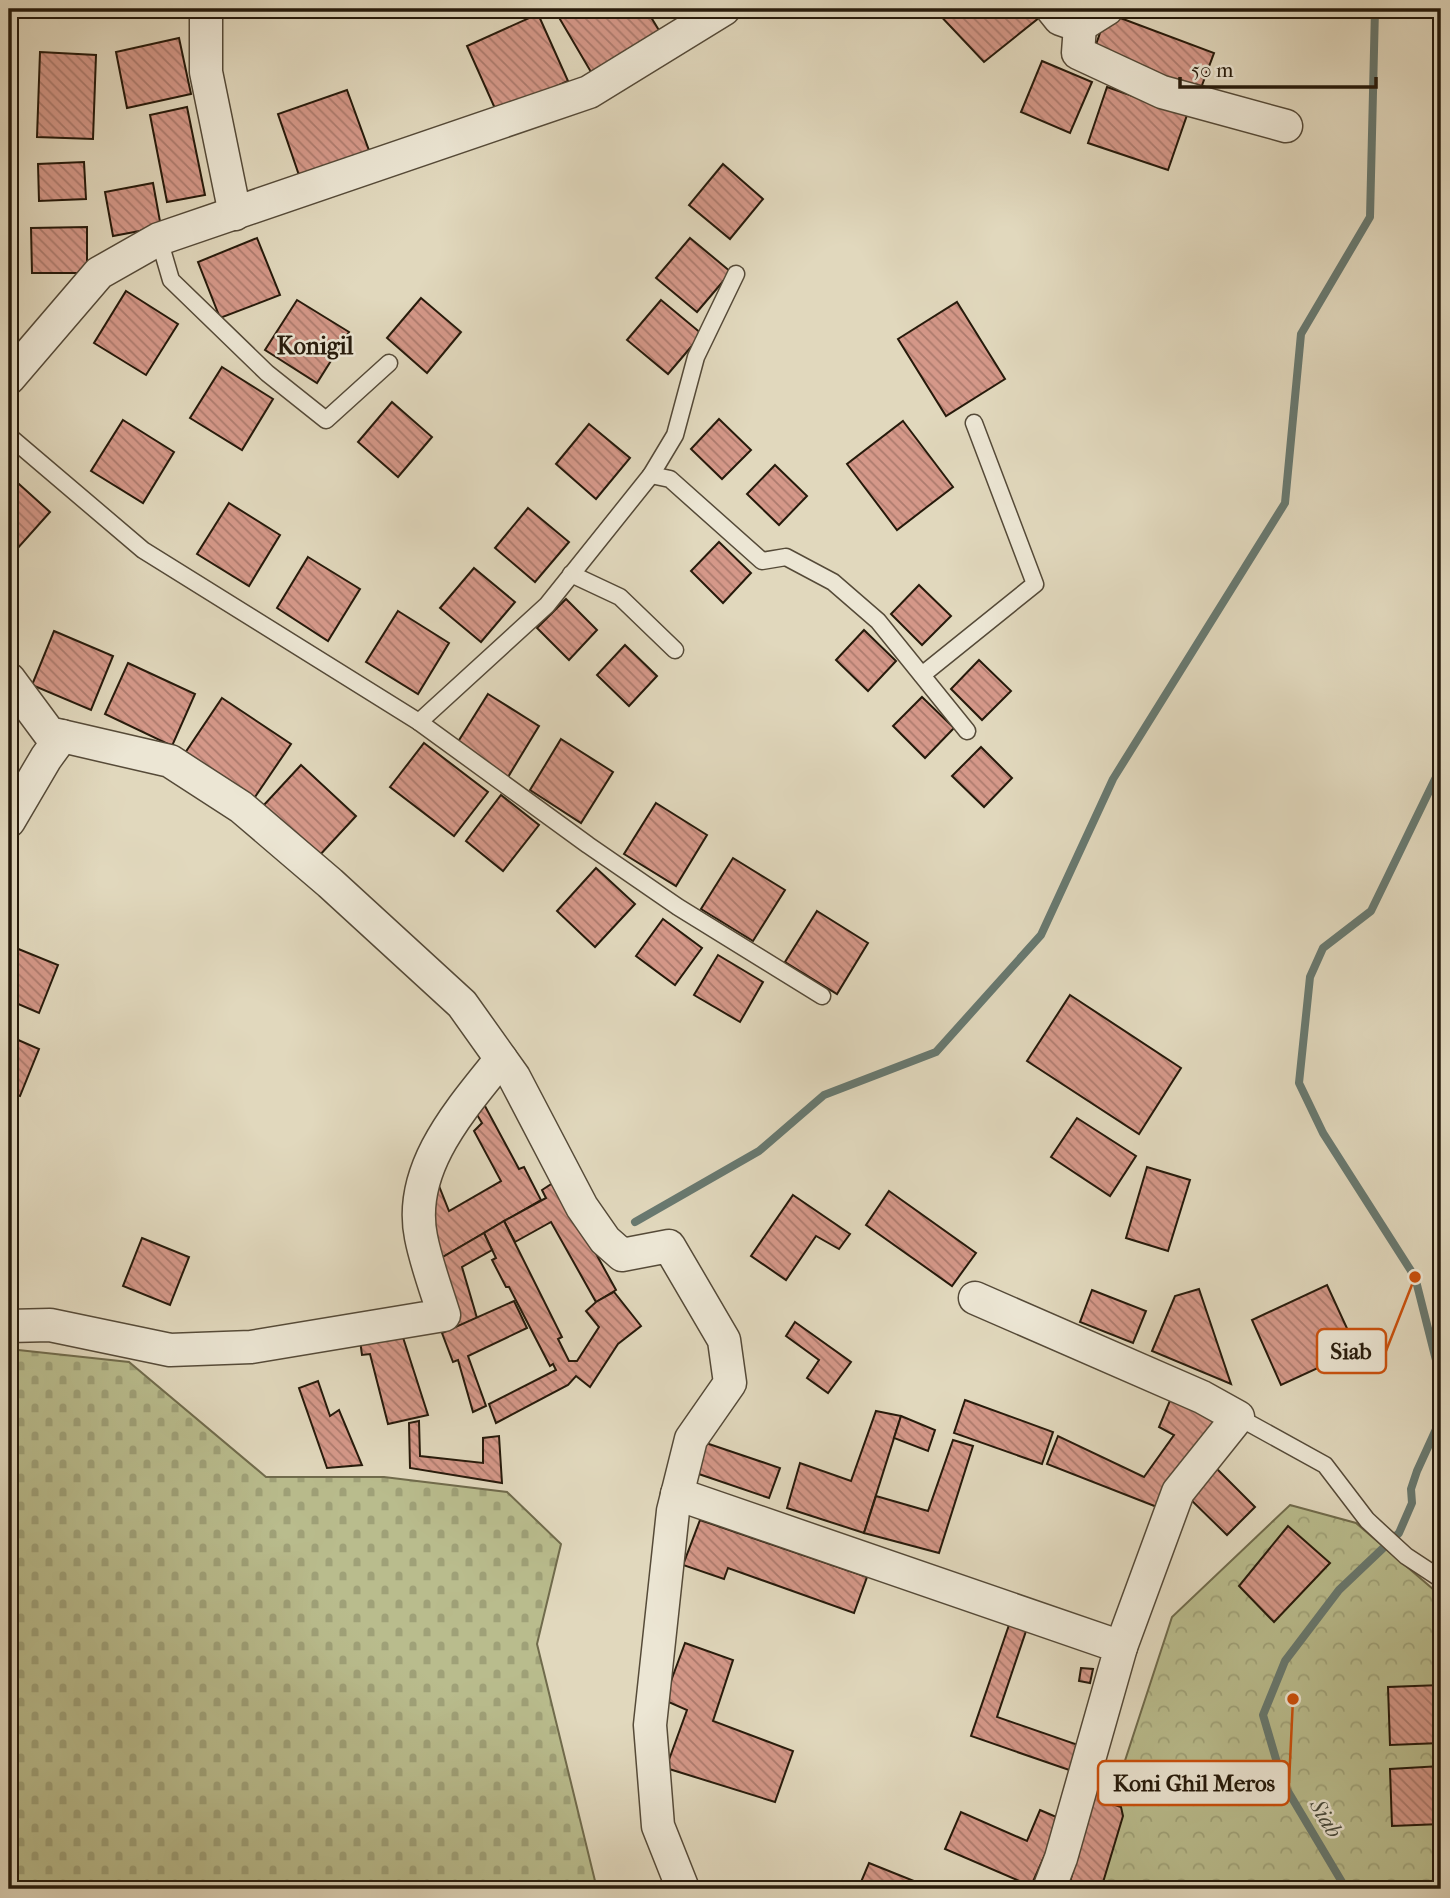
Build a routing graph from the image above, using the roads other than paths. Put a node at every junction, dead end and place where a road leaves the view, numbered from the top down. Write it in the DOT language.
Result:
graph roads {
  1 [pos="206,9"];
  2 [pos="724,9"];
  3 [pos="1052,9"];
  4 [pos="1107,9"];
  5 [pos="1080,26"];
  6 [pos="1286,127"];
  7 [pos="235,214"];
  8 [pos="159,239"];
  9 [pos="736,274"];
  10 [pos="389,363"];
  11 [pos="9,378"];
  12 [pos="974,423"];
  13 [pos="9,436"];
  14 [pos="652,475"];
  15 [pos="571,574"];
  16 [pos="675,650"];
  17 [pos="922,675"];
  18 [pos="9,678"];
  19 [pos="419,722"];
  20 [pos="967,731"];
  21 [pos="62,736"];
  22 [pos="9,821"];
  23 [pos="822,996"];
  24 [pos="501,1059"];
  25 [pos="975,1298"];
  26 [pos="9,1326"];
  27 [pos="1238,1417"];
  28 [pos="677,1494"];
  29 [pos="1441,1579"];
  30 [pos="1121,1647"];
  31 [pos="683,1889"];
  32 [pos="1049,1889"];
  1 -- 7 [label="street"];
  2 -- 7 [label="street"];
  3 -- 5 [label="street"];
  4 -- 5 [label="street"];
  5 -- 6 [label="street"];
  7 -- 8 [label="street"];
  8 -- 10 [label="lane"];
  8 -- 11 [label="street"];
  9 -- 14 [label="lane"];
  12 -- 17 [label="lane"];
  13 -- 19 [label="lane"];
  14 -- 15 [label="lane"];
  14 -- 17 [label="lane"];
  15 -- 16 [label="lane"];
  15 -- 19 [label="lane"];
  17 -- 20 [label="lane"];
  18 -- 21 [label="street"];
  19 -- 23 [label="lane"];
  21 -- 22 [label="street"];
  21 -- 24 [label="street"];
  24 -- 26 [label="street"];
  24 -- 28 [label="street"];
  25 -- 27 [label="street"];
  27 -- 29 [label="lane"];
  27 -- 30 [label="street"];
  28 -- 30 [label="street"];
  28 -- 31 [label="street"];
  30 -- 32 [label="street"];
}
